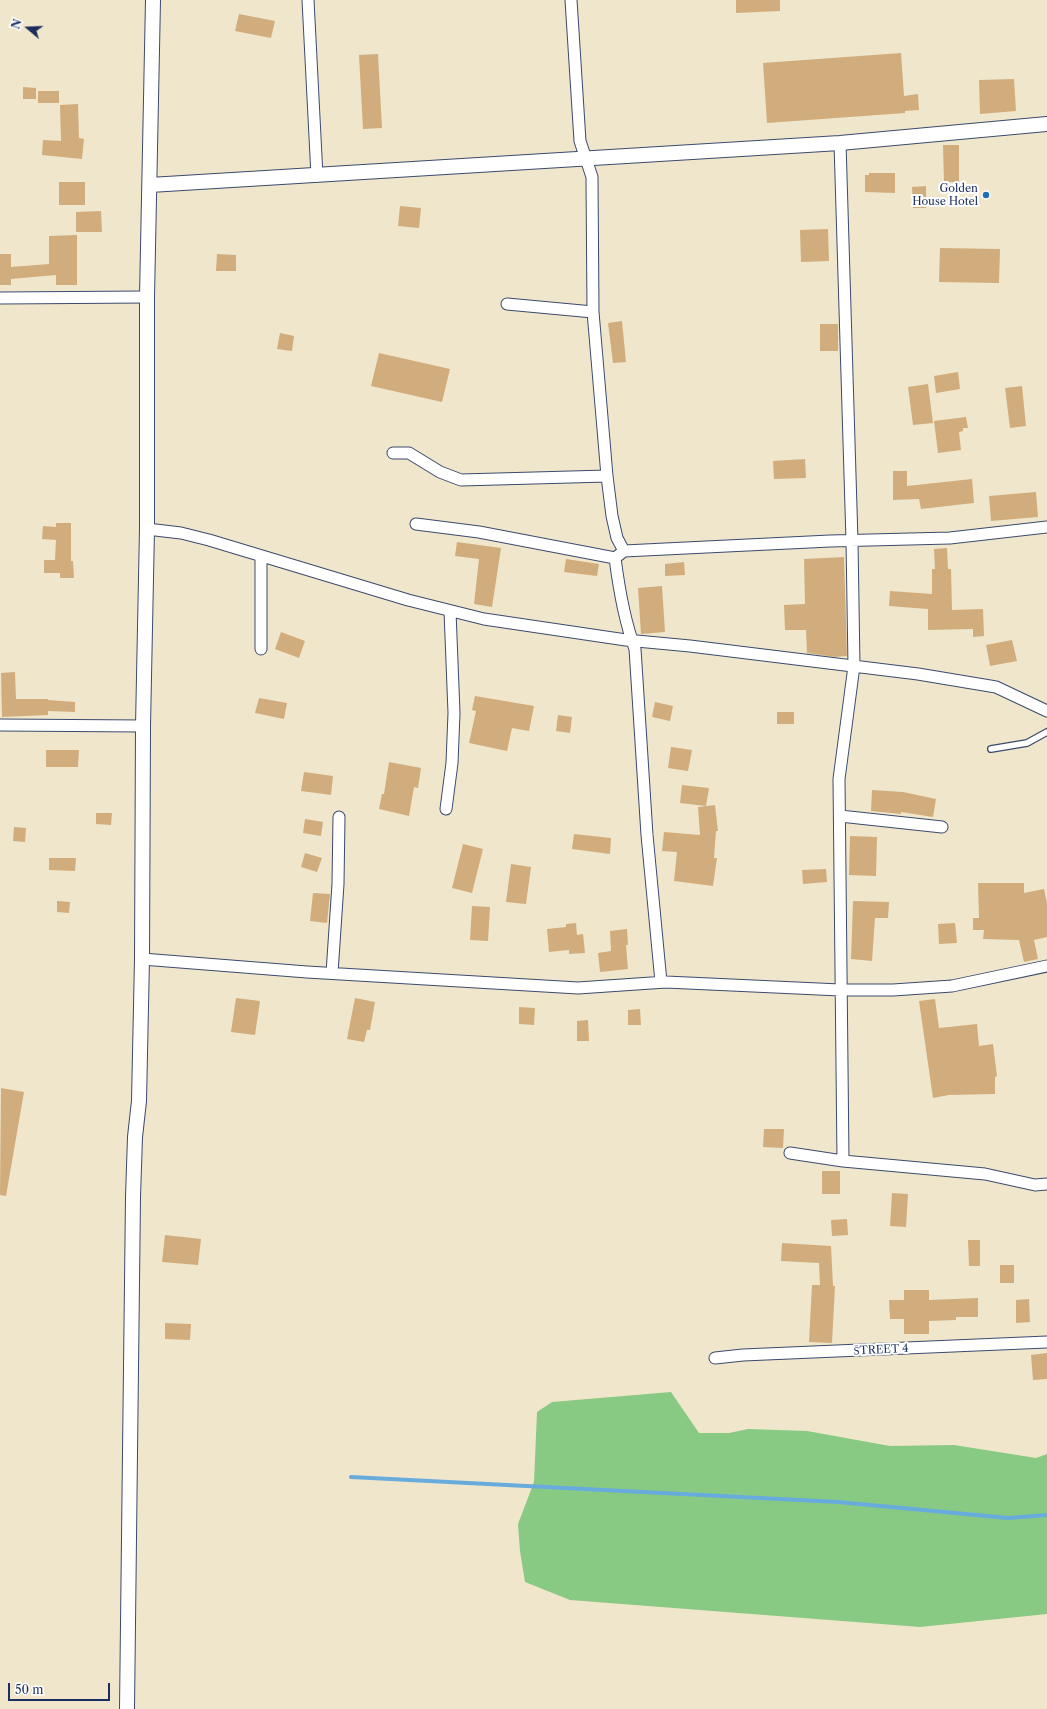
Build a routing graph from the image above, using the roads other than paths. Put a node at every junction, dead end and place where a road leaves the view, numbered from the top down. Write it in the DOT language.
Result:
graph roads {
  1 [pos="153,0"];
  2 [pos="308,0"];
  3 [pos="571,0"];
  4 [pos="1047,124"];
  5 [pos="840,143"];
  6 [pos="586,160"];
  7 [pos="317,176"];
  8 [pos="150,185"];
  9 [pos="147,297"];
  10 [pos="0,298"];
  11 [pos="507,304"];
  12 [pos="594,312"];
  13 [pos="393,453"];
  14 [pos="607,476"];
  15 [pos="416,524"];
  16 [pos="1047,527"];
  17 [pos="147,529"];
  18 [pos="852,541"];
  19 [pos="624,551"];
  20 [pos="261,556"];
  21 [pos="615,558"];
  22 [pos="450,611"];
  23 [pos="632,641"];
  24 [pos="262,649"];
  25 [pos="854,666"];
  26 [pos="1047,711"];
  27 [pos="0,725"];
  28 [pos="143,726"];
  29 [pos="1047,732"];
  30 [pos="991,750"];
  31 [pos="446,809"];
  32 [pos="840,816"];
  33 [pos="339,817"];
  34 [pos="942,827"];
  35 [pos="142,959"];
  36 [pos="1047,966"];
  37 [pos="332,973"];
  38 [pos="661,982"];
  39 [pos="840,990"];
  40 [pos="790,1153"];
  41 [pos="842,1161"];
  42 [pos="1047,1184"];
  43 [pos="1047,1342"];
  44 [pos="716,1358"];
  45 [pos="127,1709"];
  1 -- 8 [label="street"];
  2 -- 7 [label="street"];
  3 -- 6 [label="street"];
  4 -- 5 [label="street"];
  5 -- 6 [label="street"];
  5 -- 18 [label="street"];
  6 -- 7 [label="street"];
  6 -- 12 [label="street"];
  7 -- 8 [label="street"];
  8 -- 9 [label="street"];
  9 -- 10 [label="street"];
  9 -- 17 [label="street"];
  11 -- 12 [label="street"];
  12 -- 14 [label="street"];
  13 -- 14 [label="street"];
  14 -- 19 [label="street"];
  15 -- 21 [label="street"];
  16 -- 18 [label="street"];
  17 -- 20 [label="street"];
  17 -- 28 [label="street"];
  18 -- 19 [label="street"];
  18 -- 25 [label="street"];
  19 -- 21 [label="street"];
  20 -- 22 [label="street"];
  20 -- 24 [label="street"];
  21 -- 23 [label="street"];
  22 -- 23 [label="street"];
  22 -- 31 [label="street"];
  23 -- 25 [label="street"];
  23 -- 38 [label="street"];
  25 -- 26 [label="street"];
  25 -- 32 [label="street"];
  27 -- 28 [label="street"];
  28 -- 35 [label="street"];
  29 -- 30 [label="lane"];
  32 -- 34 [label="street"];
  32 -- 39 [label="street"];
  33 -- 37 [label="street"];
  35 -- 37 [label="street"];
  35 -- 45 [label="street"];
  36 -- 39 [label="street"];
  37 -- 38 [label="street"];
  38 -- 39 [label="street"];
  39 -- 41 [label="street"];
  40 -- 41 [label="street"];
  41 -- 42 [label="street"];
  43 -- 44 [label="street, S̄TREET 4"];
}
